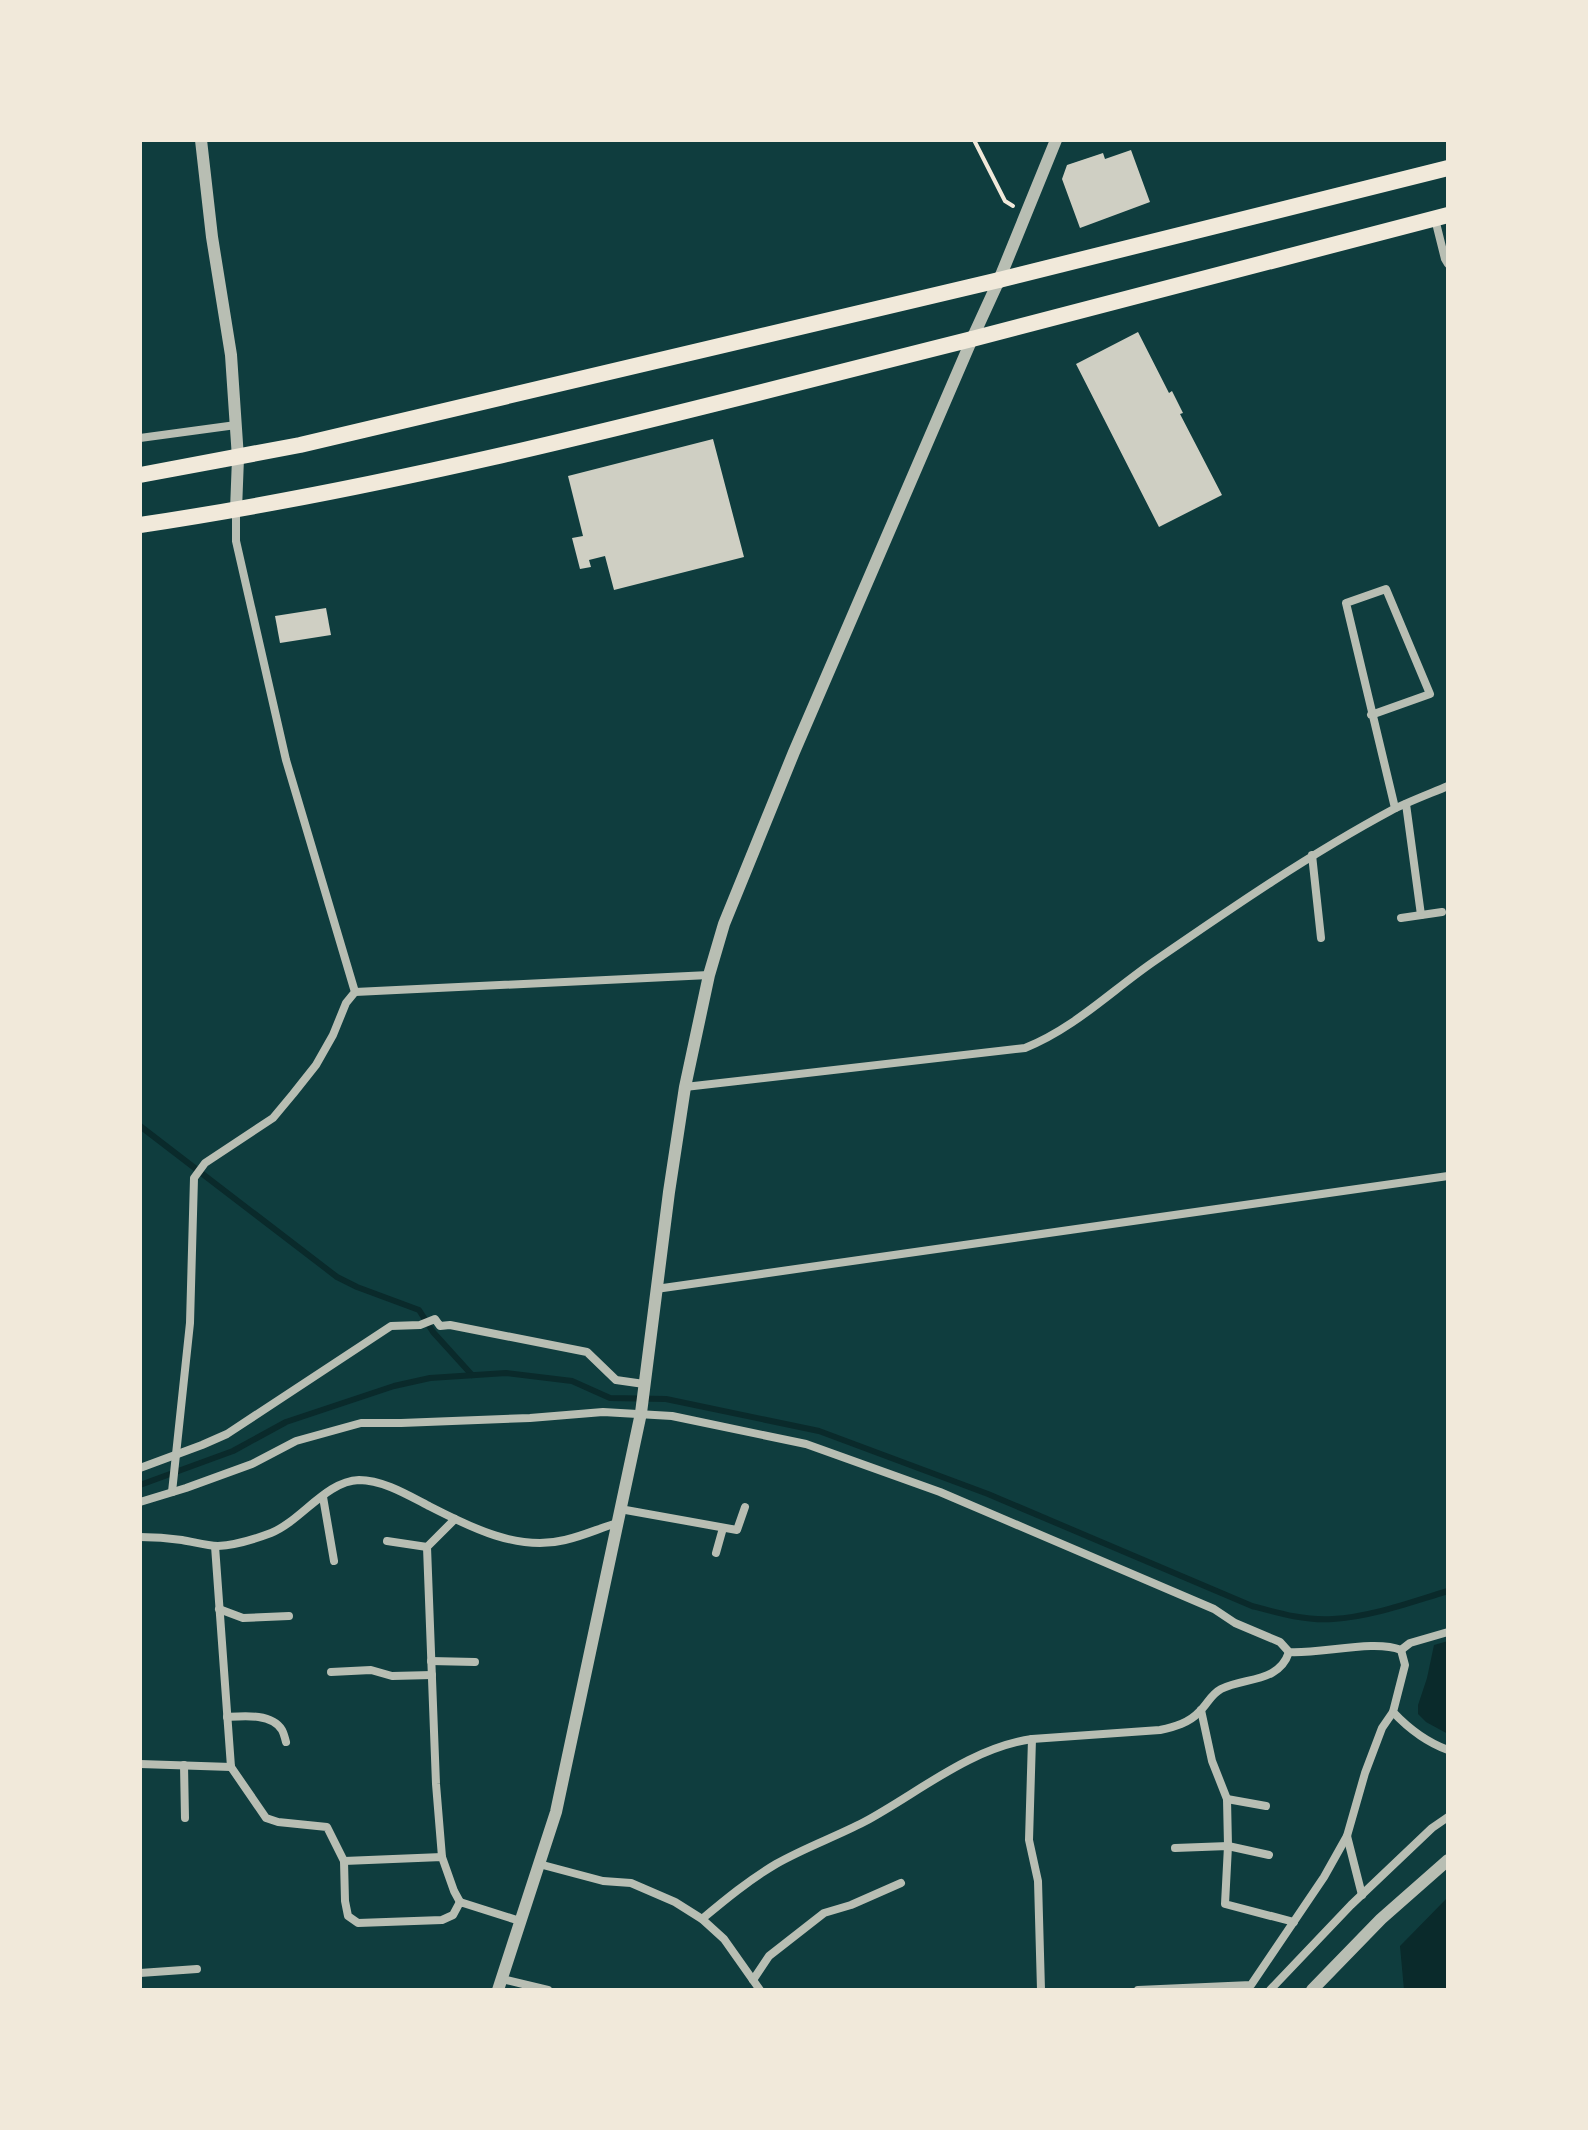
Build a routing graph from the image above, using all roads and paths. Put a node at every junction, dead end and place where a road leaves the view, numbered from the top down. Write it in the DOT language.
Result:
graph roads {
  1 [pos="201,140"];
  2 [pos="974,140"];
  3 [pos="1056,140"];
  4 [pos="1448,168"];
  5 [pos="1024,215"];
  6 [pos="1441,216"];
  7 [pos="1448,264"];
  8 [pos="999,280"];
  9 [pos="972,339"];
  10 [pos="236,425"];
  11 [pos="140,438"];
  12 [pos="238,458"];
  13 [pos="140,475"];
  14 [pos="236,510"];
  15 [pos="140,525"];
  16 [pos="1371,715"];
  17 [pos="1448,786"];
  18 [pos="1406,804"];
  19 [pos="1395,808"];
  20 [pos="1312,855"];
  21 [pos="1442,912"];
  22 [pos="1421,915"];
  23 [pos="1401,918"];
  24 [pos="1321,938"];
  25 [pos="709,975"];
  26 [pos="355,992"];
  27 [pos="685,1087"];
  28 [pos="1448,1176"];
  29 [pos="656,1289"];
  30 [pos="644,1386"];
  31 [pos="641,1411"];
  32 [pos="174,1459"];
  33 [pos="140,1468"];
  34 [pos="172,1489"];
  35 [pos="323,1497"];
  36 [pos="140,1502"];
  37 [pos="745,1507"];
  38 [pos="620,1509"];
  39 [pos="455,1519"];
  40 [pos="617,1523"];
  41 [pos="723,1528"];
  42 [pos="140,1537"];
  43 [pos="387,1541"];
  44 [pos="215,1546"];
  45 [pos="427,1547"];
  46 [pos="716,1553"];
  47 [pos="334,1561"];
  48 [pos="219,1609"];
  49 [pos="289,1616"];
  50 [pos="1448,1632"];
  51 [pos="1401,1650"];
  52 [pos="1289,1652"];
  53 [pos="431,1661"];
  54 [pos="475,1662"];
  55 [pos="331,1672"];
  56 [pos="432,1675"];
  57 [pos="1201,1710"];
  58 [pos="1393,1712"];
  59 [pos="227,1717"];
  60 [pos="1032,1739"];
  61 [pos="286,1742"];
  62 [pos="1448,1750"];
  63 [pos="140,1764"];
  64 [pos="184,1765"];
  65 [pos="231,1767"];
  66 [pos="1227,1799"];
  67 [pos="1266,1806"];
  68 [pos="1448,1817"];
  69 [pos="185,1818"];
  70 [pos="1347,1836"];
  71 [pos="1228,1846"];
  72 [pos="1175,1848"];
  73 [pos="1269,1855"];
  74 [pos="442,1857"];
  75 [pos="1448,1860"];
  76 [pos="344,1861"];
  77 [pos="539,1864"];
  78 [pos="901,1883"];
  79 [pos="1362,1895"];
  80 [pos="460,1902"];
  81 [pos="702,1919"];
  82 [pos="520,1921"];
  83 [pos="1294,1922"];
  84 [pos="197,1969"];
  85 [pos="140,1973"];
  86 [pos="753,1980"];
  87 [pos="500,1984"];
  88 [pos="548,1990"];
  89 [pos="760,1990"];
  90 [pos="1041,1990"];
  91 [pos="1138,1990"];
  92 [pos="1270,1990"];
  93 [pos="1312,1990"];
  1 -- 10 [label="street"];
  2 -- 5 [label="path"];
  3 -- 5 [label="street"];
  4 -- 8 [label="main road"];
  5 -- 8 [label="street"];
  6 -- 7 [label="street"];
  6 -- 9 [label="main road"];
  8 -- 9 [label="street"];
  8 -- 12 [label="main road"];
  9 -- 14 [label="main road"];
  9 -- 25 [label="street"];
  10 -- 11 [label="street"];
  10 -- 12 [label="street"];
  12 -- 13 [label="main road"];
  12 -- 14 [label="street"];
  14 -- 15 [label="main road"];
  14 -- 26 [label="street"];
  16 -- 16 [label="street"];
  16 -- 19 [label="street"];
  17 -- 18 [label="street"];
  18 -- 19 [label="street"];
  18 -- 22 [label="street"];
  19 -- 20 [label="street"];
  20 -- 24 [label="street"];
  20 -- 27 [label="street"];
  21 -- 22 [label="street"];
  22 -- 23 [label="street"];
  25 -- 26 [label="street"];
  25 -- 27 [label="street"];
  26 -- 32 [label="street"];
  27 -- 29 [label="street"];
  28 -- 29 [label="street"];
  29 -- 30 [label="street"];
  30 -- 31 [label="street"];
  30 -- 32 [label="street"];
  31 -- 34 [label="street"];
  31 -- 38 [label="street"];
  31 -- 52 [label="street"];
  32 -- 33 [label="street"];
  32 -- 34 [label="street"];
  34 -- 36 [label="street"];
  35 -- 39 [label="street"];
  35 -- 44 [label="street"];
  35 -- 47 [label="street"];
  37 -- 41 [label="street"];
  38 -- 40 [label="street"];
  38 -- 41 [label="street"];
  39 -- 40 [label="street"];
  39 -- 45 [label="street"];
  40 -- 77 [label="street"];
  41 -- 46 [label="street"];
  42 -- 44 [label="street"];
  43 -- 45 [label="street"];
  44 -- 48 [label="street"];
  45 -- 53 [label="street"];
  48 -- 49 [label="street"];
  48 -- 59 [label="street"];
  50 -- 51 [label="street"];
  51 -- 52 [label="street"];
  51 -- 58 [label="street"];
  52 -- 57 [label="street"];
  53 -- 54 [label="street"];
  53 -- 56 [label="street"];
  55 -- 56 [label="street"];
  56 -- 74 [label="street"];
  57 -- 60 [label="street"];
  57 -- 66 [label="street"];
  58 -- 62 [label="street"];
  58 -- 70 [label="street"];
  59 -- 61 [label="street"];
  59 -- 65 [label="street"];
  60 -- 81 [label="street"];
  60 -- 90 [label="street"];
  63 -- 64 [label="street"];
  64 -- 65 [label="street"];
  64 -- 69 [label="street"];
  65 -- 76 [label="street"];
  66 -- 67 [label="street"];
  66 -- 71 [label="street"];
  68 -- 79 [label="street"];
  70 -- 79 [label="street"];
  70 -- 83 [label="street"];
  71 -- 72 [label="street"];
  71 -- 73 [label="street"];
  71 -- 83 [label="street"];
  74 -- 76 [label="street"];
  74 -- 80 [label="street"];
  75 -- 93 [label="street"];
  76 -- 80 [label="street"];
  77 -- 81 [label="street"];
  77 -- 82 [label="street"];
  78 -- 86 [label="street"];
  79 -- 92 [label="street"];
  80 -- 82 [label="street"];
  81 -- 86 [label="street"];
  82 -- 87 [label="street"];
  83 -- 91 [label="street"];
  84 -- 85 [label="street"];
  86 -- 89 [label="street"];
  87 -- 88 [label="street"];
}
